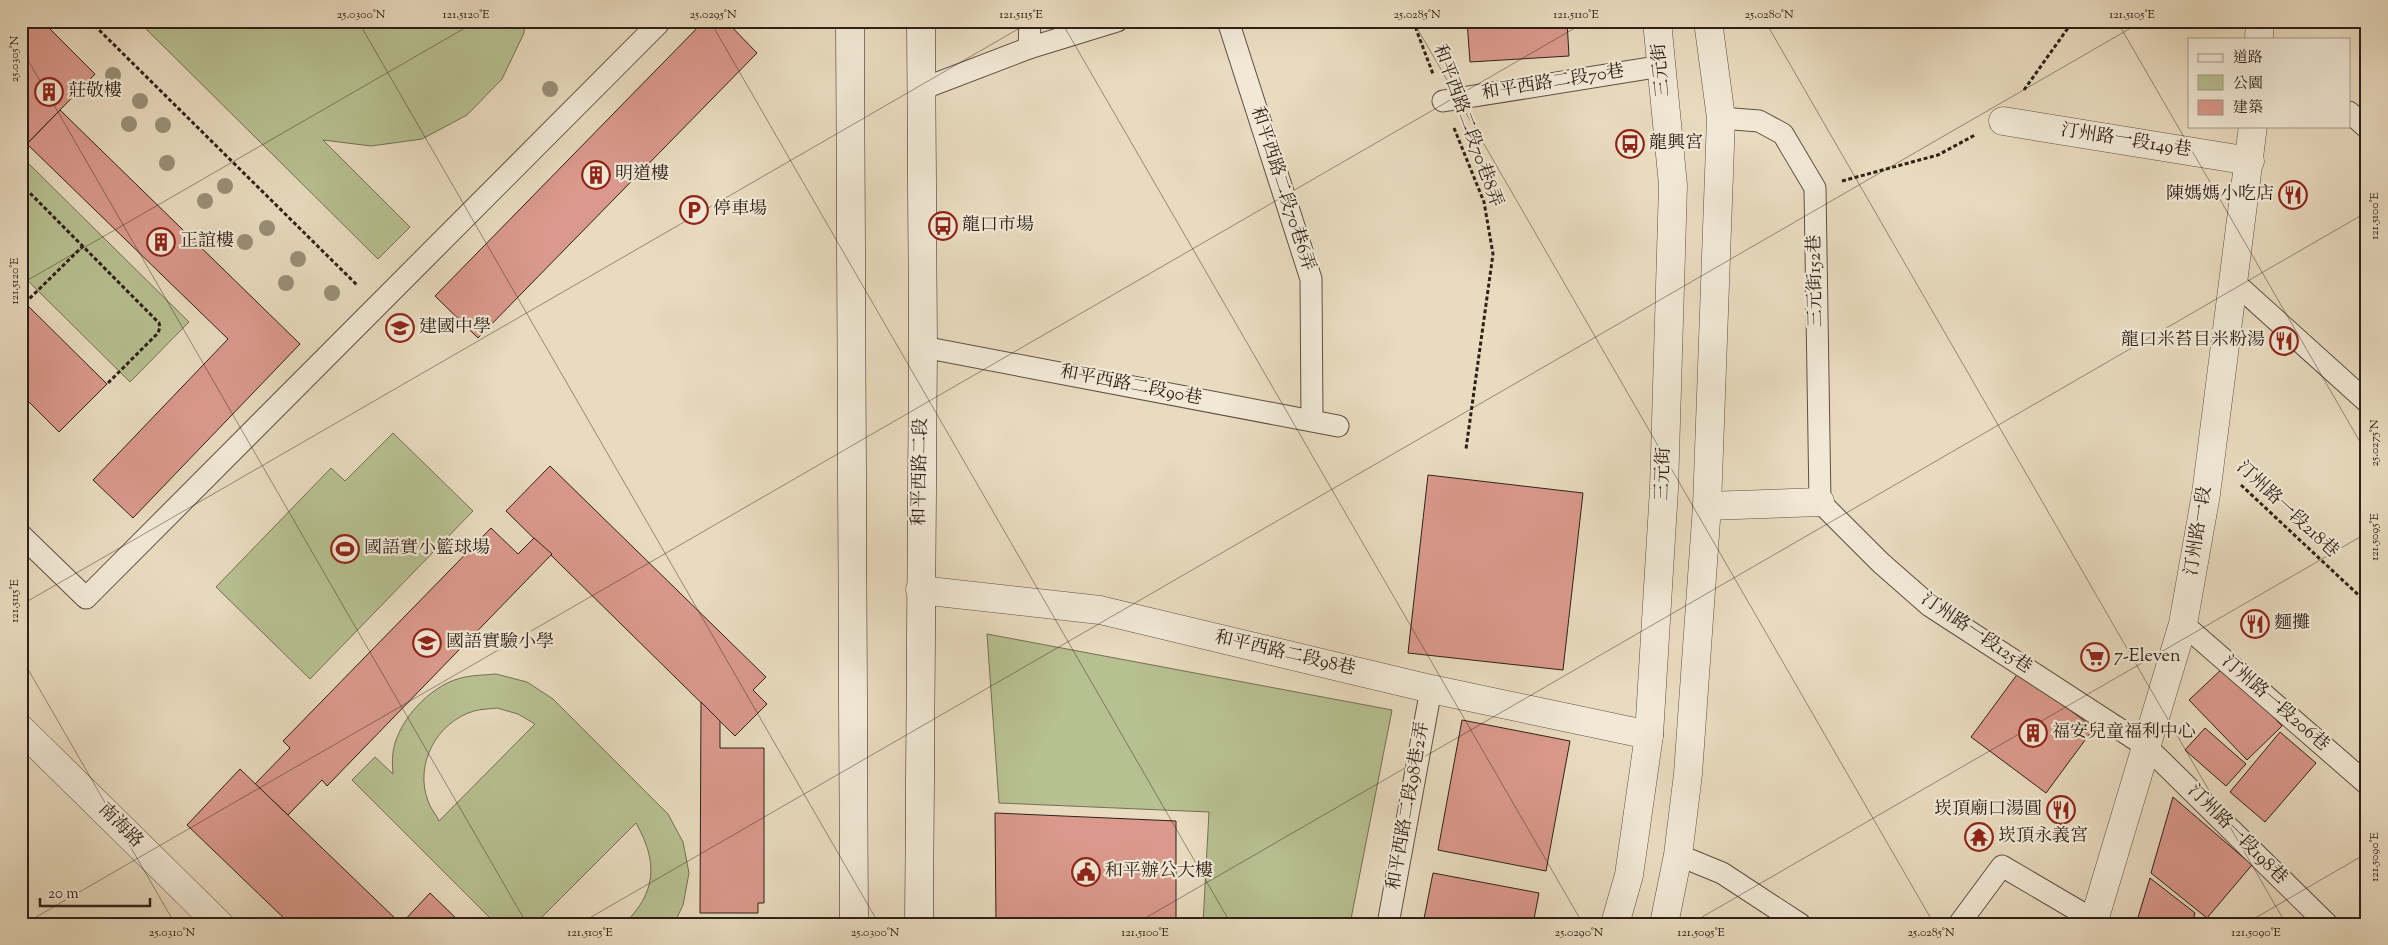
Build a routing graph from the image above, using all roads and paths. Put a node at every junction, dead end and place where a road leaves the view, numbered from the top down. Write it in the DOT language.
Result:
graph roads {
  1 [pos="90,21"];
  2 [pos="658,21"];
  3 [pos="850,21"];
  4 [pos="921,21"];
  5 [pos="1030,21"];
  6 [pos="1116,21"];
  7 [pos="1228,21"];
  8 [pos="1413,21"];
  9 [pos="1657,21"];
  10 [pos="1708,21"];
  11 [pos="2260,21"];
  12 [pos="2072,22"];
  13 [pos="2259,38"];
  14 [pos="1029,48"];
  15 [pos="1662,66"];
  16 [pos="922,89"];
  17 [pos="1443,101"];
  18 [pos="2350,113"];
  19 [pos="1722,118"];
  20 [pos="2003,121"];
  21 [pos="2253,128"];
  22 [pos="2367,128"];
  23 [pos="2250,161"];
  24 [pos="21,184"];
  25 [pos="1815,188"];
  26 [pos="83,246"];
  27 [pos="2234,282"];
  28 [pos="25,303"];
  29 [pos="378,306"];
  30 [pos="923,347"];
  31 [pos="106,384"];
  32 [pos="2367,402"];
  33 [pos="1312,420"];
  34 [pos="1338,426"];
  35 [pos="1466,449"];
  36 [pos="2211,457"];
  37 [pos="1820,502"];
  38 [pos="1707,506"];
  39 [pos="21,535"];
  40 [pos="920,590"];
  41 [pos="2367,603"];
  42 [pos="2184,624"];
  43 [pos="1431,689"];
  44 [pos="21,729"];
  45 [pos="1649,735"];
  46 [pos="2147,747"];
  47 [pos="2367,784"];
  48 [pos="1678,855"];
  49 [pos="2094,922"];
  50 [pos="218,924"];
  51 [pos="854,924"];
  52 [pos="919,924"];
  53 [pos="1388,924"];
  54 [pos="1616,924"];
  55 [pos="1664,924"];
  56 [pos="1800,924"];
  57 [pos="1959,924"];
  58 [pos="2326,924"];
  1 -- 29 [label="path"];
  2 -- 29 [label="lane"];
  3 -- 51 [label="street"];
  4 -- 16 [label="street, 和平西路二段"];
  5 -- 14 [label="lane"];
  6 -- 14 [label="lane"];
  7 -- 33 [label="lane, 和平西路二段70巷6弄"];
  8 -- 17 [label="path, 和平西路二段70巷8弄"];
  9 -- 15 [label="street, 三元街"];
  10 -- 19 [label="street"];
  11 -- 13 [label="street"];
  12 -- 20 [label="path"];
  14 -- 16 [label="lane"];
  15 -- 17 [label="lane, 和平西路二段70巷"];
  15 -- 45 [label="street, 三元街"];
  16 -- 30 [label="street, 和平西路二段"];
  17 -- 35 [label="path, 和平西路二段70巷8弄"];
  18 -- 22 [label="lane"];
  19 -- 25 [label="lane, 三元街152巷"];
  19 -- 38 [label="street"];
  20 -- 23 [label="street, 汀州路一段149巷"];
  20 -- 25 [label="path"];
  21 -- 23 [label="street, 汀州路一段"];
  23 -- 27 [label="street, 汀州路一段"];
  24 -- 26 [label="path"];
  25 -- 37 [label="lane, 三元街152巷"];
  26 -- 28 [label="path"];
  26 -- 31 [label="path"];
  27 -- 32 [label="lane"];
  27 -- 36 [label="street, 汀州路一段"];
  29 -- 39 [label="lane"];
  30 -- 33 [label="lane, 和平西路二段90巷"];
  30 -- 40 [label="street, 和平西路二段"];
  33 -- 34 [label="lane, 和平西路二段90巷"];
  36 -- 41 [label="path, 汀州路一段218巷"];
  36 -- 42 [label="street, 汀州路一段"];
  37 -- 38 [label="street"];
  37 -- 46 [label="lane, 汀州路一段125巷"];
  38 -- 48 [label="street"];
  40 -- 43 [label="street, 和平西路二段98巷"];
  40 -- 52 [label="street, 和平西路二段"];
  42 -- 46 [label="street, 汀州路一段"];
  42 -- 47 [label="lane, 汀州路一段206巷"];
  43 -- 45 [label="street, 和平西路二段98巷"];
  43 -- 53 [label="lane, 和平西路二段98巷2弄"];
  44 -- 50 [label="street, 南海路"];
  45 -- 54 [label="street, 三元街"];
  46 -- 49 [label="street, 汀州路一段"];
  46 -- 58 [label="lane, 汀州路一段198巷"];
  48 -- 55 [label="street"];
  48 -- 56 [label="lane"];
  49 -- 57 [label="lane"];
}
